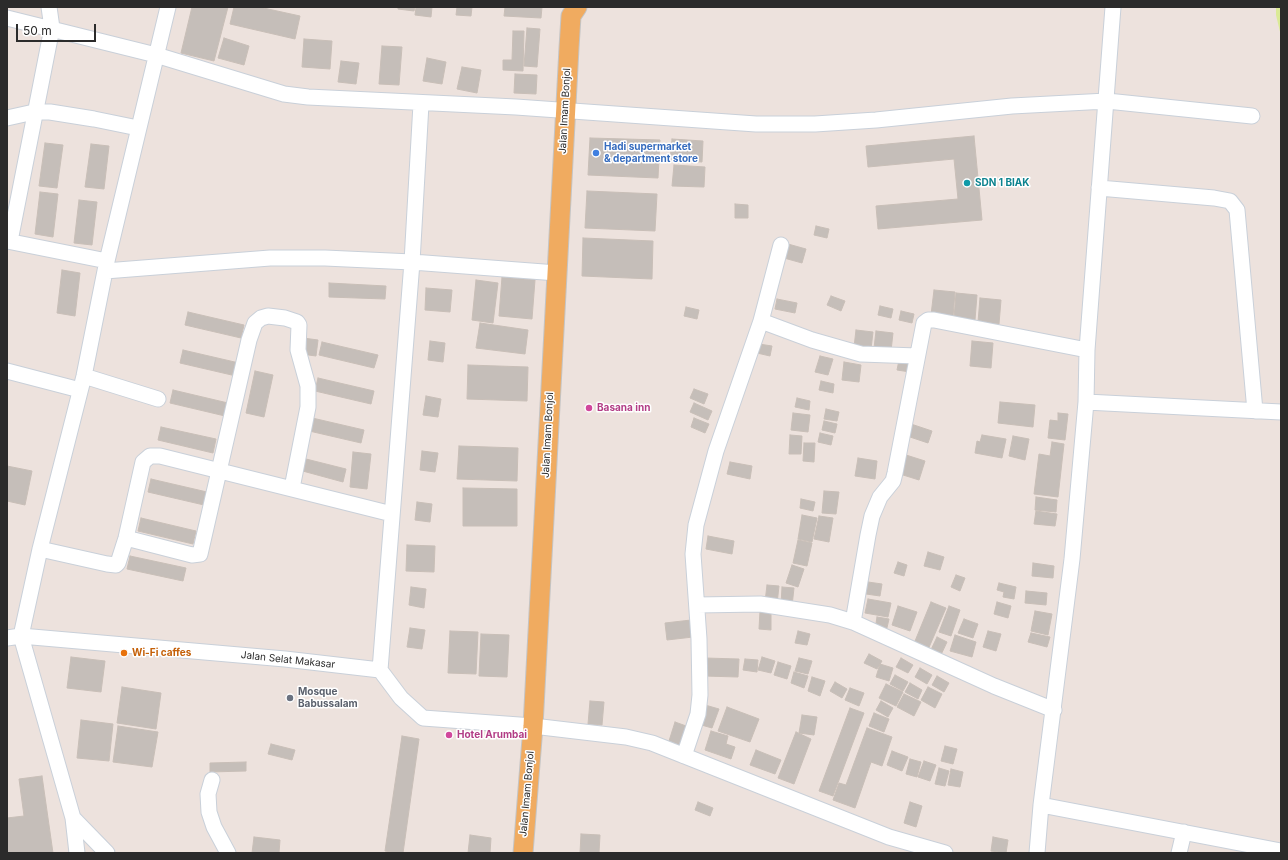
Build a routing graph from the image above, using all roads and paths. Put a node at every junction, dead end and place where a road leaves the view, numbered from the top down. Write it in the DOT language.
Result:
graph roads {
  1 [pos="49,7"];
  2 [pos="168,7"];
  3 [pos="1113,7"];
  4 [pos="571,10"];
  5 [pos="7,18"];
  6 [pos="52,28"];
  7 [pos="156,55"];
  8 [pos="1107,101"];
  9 [pos="420,104"];
  10 [pos="34,112"];
  11 [pos="565,112"];
  12 [pos="1252,116"];
  13 [pos="7,118"];
  14 [pos="138,128"];
  15 [pos="1099,188"];
  16 [pos="9,241"];
  17 [pos="781,244"];
  18 [pos="412,262"];
  19 [pos="106,266"];
  20 [pos="557,273"];
  21 [pos="761,322"];
  22 [pos="1087,350"];
  23 [pos="917,356"];
  24 [pos="7,371"];
  25 [pos="82,383"];
  26 [pos="158,399"];
  27 [pos="1086,402"];
  28 [pos="1255,411"];
  29 [pos="1281,412"];
  30 [pos="220,470"];
  31 [pos="292,488"];
  32 [pos="392,514"];
  33 [pos="126,538"];
  34 [pos="40,549"];
  35 [pos="697,605"];
  36 [pos="853,622"];
  37 [pos="14,637"];
  38 [pos="380,670"];
  39 [pos="1054,710"];
  40 [pos="533,726"];
  41 [pos="684,756"];
  42 [pos="212,780"];
  43 [pos="1041,805"];
  44 [pos="73,818"];
  45 [pos="1184,832"];
  46 [pos="1281,851"];
  47 [pos="77,853"];
  48 [pos="107,853"];
  49 [pos="228,853"];
  50 [pos="522,853"];
  51 [pos="944,853"];
  52 [pos="1037,853"];
  53 [pos="1179,853"];
  1 -- 6 [label="street"];
  2 -- 7 [label="street"];
  3 -- 8 [label="street"];
  4 -- 11 [label="main road, Jalan Imam Bonjol"];
  5 -- 6 [label="street"];
  6 -- 7 [label="street"];
  6 -- 10 [label="street"];
  7 -- 9 [label="street"];
  7 -- 14 [label="street"];
  8 -- 11 [label="street"];
  8 -- 12 [label="street"];
  8 -- 15 [label="street"];
  9 -- 11 [label="street"];
  9 -- 18 [label="street"];
  10 -- 13 [label="street"];
  10 -- 14 [label="street"];
  10 -- 16 [label="street"];
  11 -- 20 [label="main road, Jalan Imam Bonjol"];
  14 -- 19 [label="street"];
  15 -- 22 [label="street"];
  15 -- 28 [label="street"];
  16 -- 19 [label="street"];
  17 -- 21 [label="street"];
  18 -- 19 [label="street"];
  18 -- 20 [label="street"];
  18 -- 32 [label="street"];
  19 -- 25 [label="street"];
  20 -- 40 [label="main road, Jalan Imam Bonjol"];
  21 -- 23 [label="street"];
  21 -- 35 [label="street"];
  22 -- 23 [label="street"];
  22 -- 27 [label="street"];
  23 -- 36 [label="street"];
  24 -- 25 [label="street"];
  25 -- 26 [label="street"];
  25 -- 34 [label="street"];
  27 -- 28 [label="street"];
  27 -- 39 [label="street"];
  28 -- 29 [label="street"];
  30 -- 31 [label="street"];
  30 -- 31 [label="street"];
  30 -- 33 [label="street"];
  30 -- 33 [label="street"];
  31 -- 32 [label="street"];
  32 -- 38 [label="street"];
  33 -- 34 [label="street"];
  34 -- 37 [label="street"];
  35 -- 36 [label="street"];
  35 -- 41 [label="street"];
  36 -- 39 [label="street"];
  37 -- 38 [label="street, Jalan Selat Makasar"];
  37 -- 44 [label="street"];
  38 -- 40 [label="street"];
  39 -- 43 [label="street"];
  40 -- 41 [label="street"];
  40 -- 50 [label="main road, Jalan Imam Bonjol"];
  41 -- 51 [label="street"];
  42 -- 49 [label="street"];
  43 -- 45 [label="street"];
  43 -- 52 [label="street"];
  44 -- 47 [label="street"];
  44 -- 48 [label="street"];
  45 -- 46 [label="street"];
  45 -- 53 [label="street"];
}
